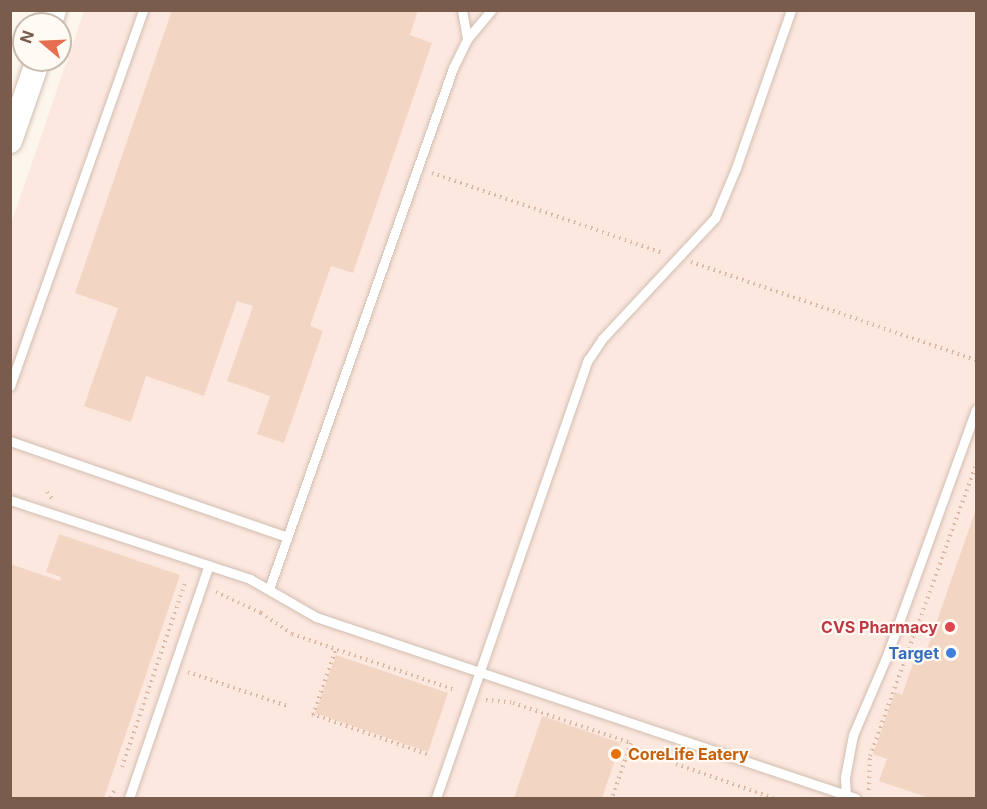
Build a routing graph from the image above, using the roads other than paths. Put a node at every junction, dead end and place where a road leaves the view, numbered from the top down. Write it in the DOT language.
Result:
graph roads {
  1 [pos="143,10"];
  2 [pos="462,10"];
  3 [pos="491,10"];
  4 [pos="791,10"];
  5 [pos="467,39"];
  6 [pos="34,72"];
  7 [pos="10,141"];
  8 [pos="10,386"];
  9 [pos="976,410"];
  10 [pos="10,441"];
  11 [pos="10,500"];
  12 [pos="287,537"];
  13 [pos="209,565"];
  14 [pos="269,589"];
  15 [pos="480,672"];
  16 [pos="849,797"];
  17 [pos="129,798"];
  18 [pos="436,798"];
  1 -- 8 [label="lane"];
  2 -- 5 [label="lane"];
  3 -- 5 [label="lane"];
  4 -- 15 [label="lane"];
  5 -- 12 [label="lane"];
  6 -- 7 [label="street"];
  9 -- 16 [label="lane"];
  10 -- 12 [label="lane"];
  11 -- 13 [label="lane"];
  12 -- 14 [label="lane"];
  13 -- 14 [label="lane"];
  13 -- 17 [label="lane"];
  14 -- 15 [label="lane"];
  15 -- 16 [label="lane"];
  15 -- 18 [label="lane"];
}
